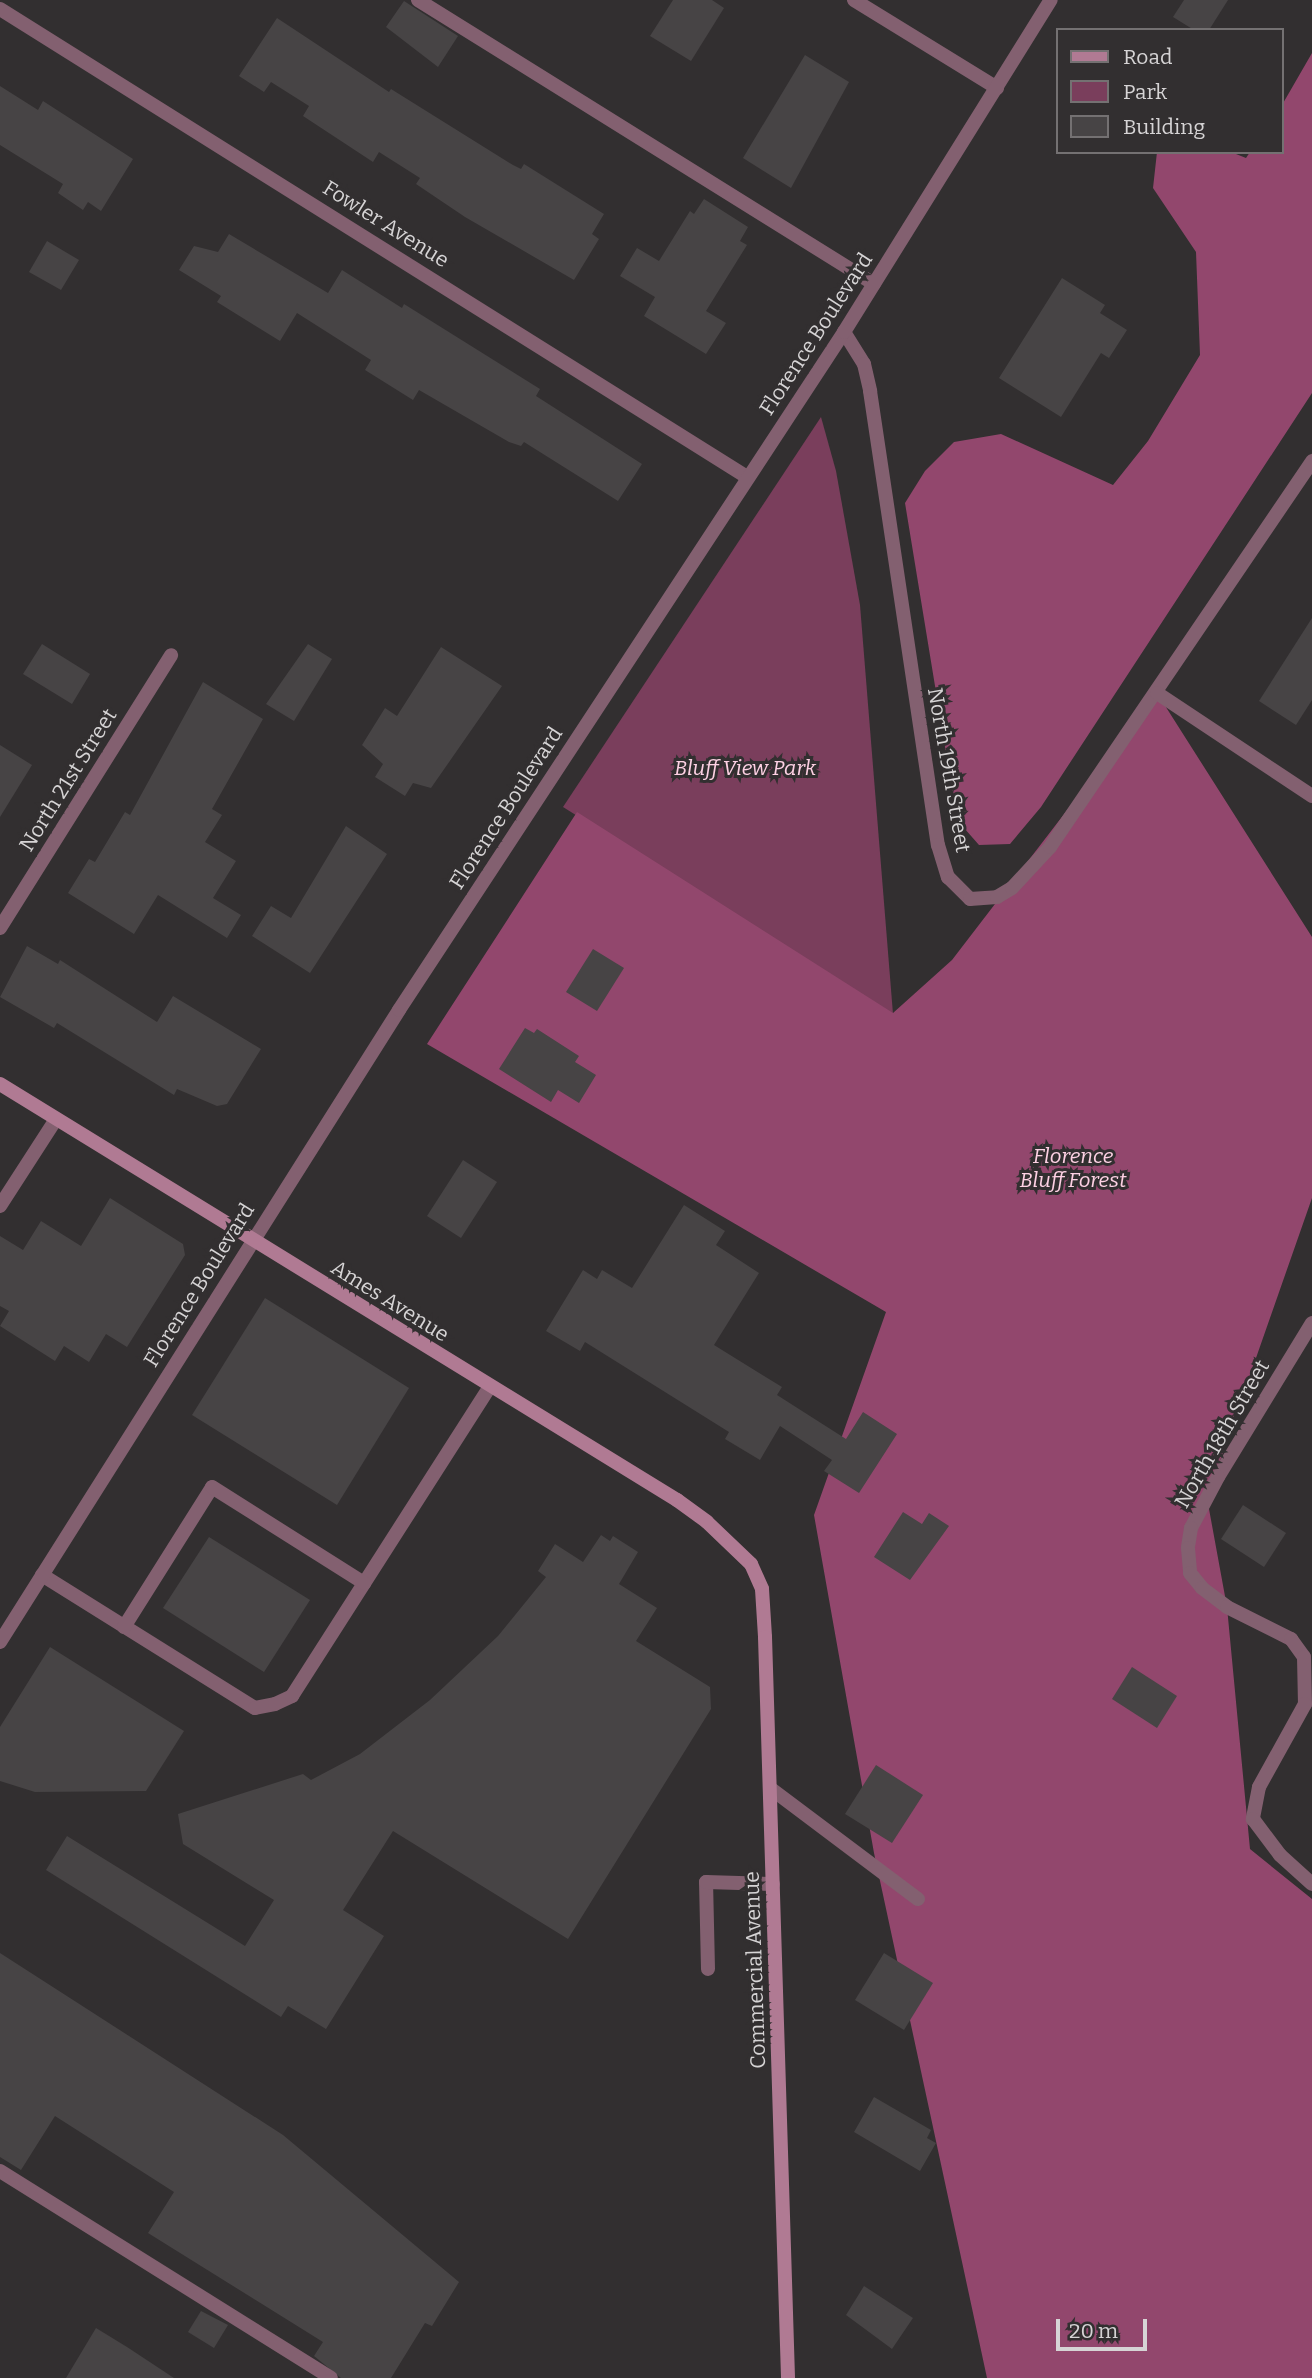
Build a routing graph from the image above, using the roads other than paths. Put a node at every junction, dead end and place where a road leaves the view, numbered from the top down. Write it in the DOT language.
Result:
graph roads {
  1 [pos="418,0"];
  2 [pos="854,0"];
  3 [pos="1051,0"];
  4 [pos="0,9"];
  5 [pos="997,88"];
  6 [pos="874,284"];
  7 [pos="844,332"];
  8 [pos="1312,461"];
  9 [pos="747,477"];
  10 [pos="171,655"];
  11 [pos="1157,694"];
  12 [pos="1312,796"];
  13 [pos="0,928"];
  14 [pos="0,1084"];
  15 [pos="56,1118"];
  16 [pos="0,1206"];
  17 [pos="252,1241"];
  18 [pos="1312,1323"];
  19 [pos="490,1386"];
  20 [pos="751,1563"];
  21 [pos="42,1575"];
  22 [pos="364,1583"];
  23 [pos="124,1626"];
  24 [pos="0,1642"];
  25 [pos="770,1788"];
  26 [pos="773,1884"];
  27 [pos="1312,1884"];
  28 [pos="918,1899"];
  29 [pos="708,1969"];
  30 [pos="0,2171"];
  31 [pos="331,2378"];
  32 [pos="788,2378"];
  1 -- 6 [label="street"];
  2 -- 5 [label="street"];
  3 -- 5 [label="street, Florence Boulevard"];
  4 -- 9 [label="street, Fowler Avenue"];
  5 -- 6 [label="street, Florence Boulevard"];
  6 -- 7 [label="street, Florence Boulevard"];
  7 -- 9 [label="street, Florence Boulevard"];
  7 -- 11 [label="street, North 19th Street"];
  8 -- 11 [label="street, North 19th Street"];
  9 -- 17 [label="street, Florence Boulevard"];
  10 -- 13 [label="street, North 21st Street"];
  11 -- 12 [label="street"];
  14 -- 15 [label="main road, Ames Avenue"];
  15 -- 16 [label="street"];
  15 -- 17 [label="main road, Ames Avenue"];
  17 -- 19 [label="main road, Ames Avenue"];
  17 -- 21 [label="street, Florence Boulevard"];
  18 -- 27 [label="street, North 18th Street"];
  19 -- 20 [label="main road, Ames Avenue"];
  19 -- 22 [label="street"];
  20 -- 25 [label="main road, Commercial Avenue"];
  21 -- 23 [label="street"];
  21 -- 24 [label="street, Florence Boulevard"];
  22 -- 23 [label="street"];
  22 -- 23 [label="street"];
  25 -- 26 [label="main road, Commercial Avenue"];
  25 -- 28 [label="street"];
  26 -- 29 [label="street"];
  26 -- 32 [label="main road, Commercial Avenue"];
  30 -- 31 [label="street"];
}
